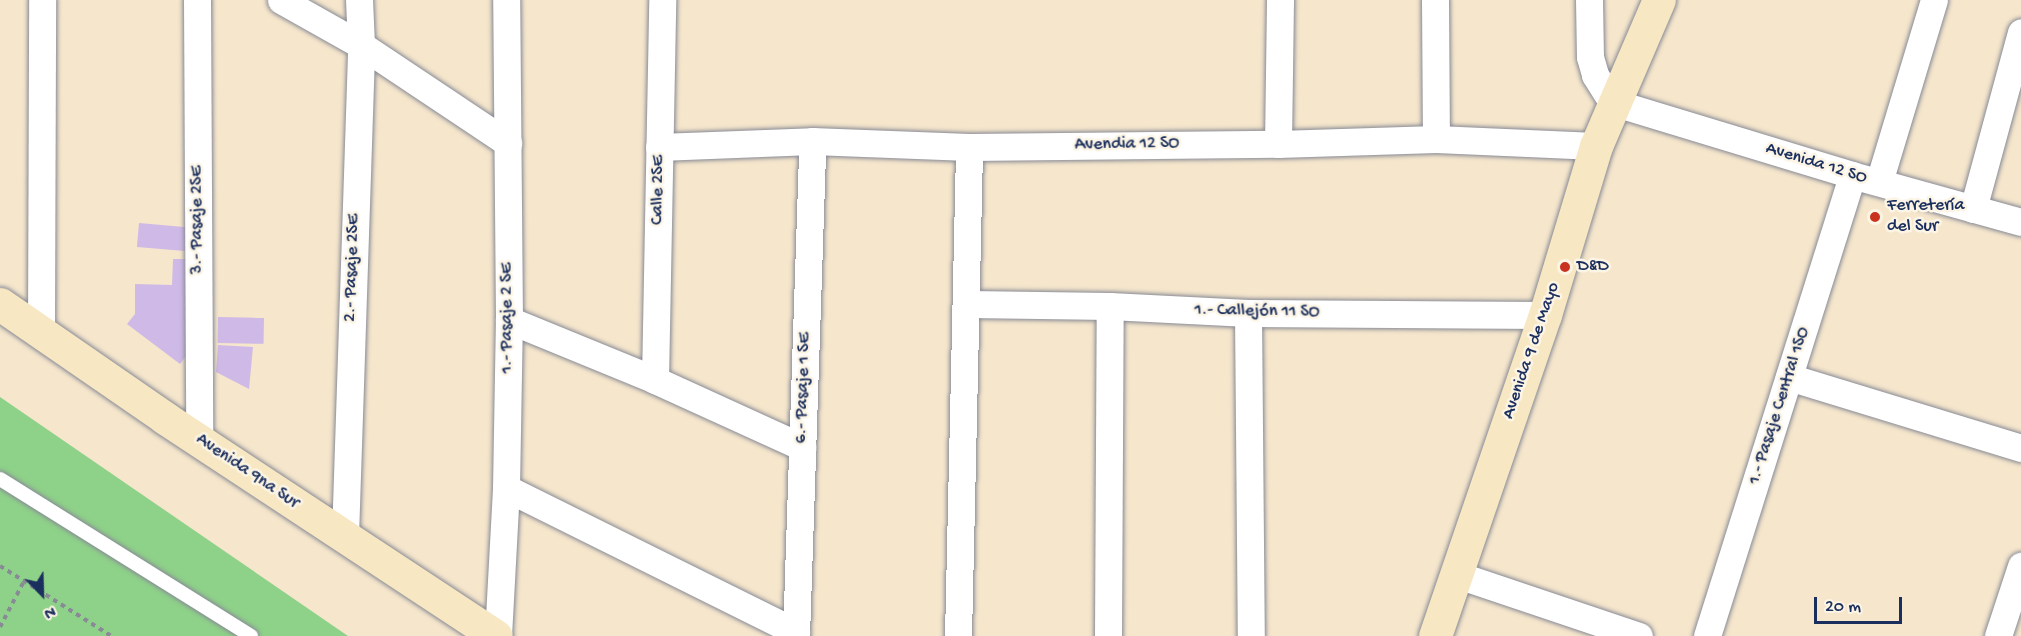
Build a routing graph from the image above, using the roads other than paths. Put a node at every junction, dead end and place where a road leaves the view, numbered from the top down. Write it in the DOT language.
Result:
graph roads {
  1 [pos="42,0"];
  2 [pos="197,0"];
  3 [pos="281,0"];
  4 [pos="359,0"];
  5 [pos="506,0"];
  6 [pos="662,0"];
  7 [pos="1280,0"];
  8 [pos="1435,0"];
  9 [pos="1589,0"];
  10 [pos="1659,0"];
  11 [pos="1934,0"];
  12 [pos="2021,32"];
  13 [pos="361,45"];
  14 [pos="1612,102"];
  15 [pos="1436,139"];
  16 [pos="812,141"];
  17 [pos="508,142"];
  18 [pos="1278,144"];
  19 [pos="1596,146"];
  20 [pos="659,147"];
  21 [pos="969,147"];
  22 [pos="1852,175"];
  23 [pos="1879,182"];
  24 [pos="1973,209"];
  25 [pos="2021,222"];
  26 [pos="0,304"];
  27 [pos="968,304"];
  28 [pos="1110,306"];
  29 [pos="1248,313"];
  30 [pos="1545,315"];
  31 [pos="509,321"];
  32 [pos="41,333"];
  33 [pos="1789,376"];
  34 [pos="655,380"];
  35 [pos="199,440"];
  36 [pos="802,447"];
  37 [pos="2021,448"];
  38 [pos="0,479"];
  39 [pos="506,488"];
  40 [pos="345,536"];
  41 [pos="2021,566"];
  42 [pos="1455,574"];
  43 [pos="796,634"];
  44 [pos="251,636"];
  45 [pos="497,636"];
  46 [pos="958,636"];
  47 [pos="1108,636"];
  48 [pos="1251,636"];
  49 [pos="1435,636"];
  50 [pos="1639,636"];
  51 [pos="1707,636"];
  52 [pos="1998,636"];
  1 -- 32 [label="street"];
  2 -- 35 [label="street, 3.- Pasaje 2SE"];
  3 -- 13 [label="street"];
  4 -- 13 [label="street, 2.- Pasaje 2SE"];
  5 -- 17 [label="street, 1.- Pasaje 2 SE"];
  6 -- 20 [label="street, Calle 2SE"];
  7 -- 18 [label="street"];
  8 -- 15 [label="street"];
  9 -- 14 [label="street"];
  10 -- 14 [label="street, Avenida 9 de Mayo"];
  11 -- 23 [label="street"];
  12 -- 24 [label="street"];
  13 -- 17 [label="street"];
  13 -- 40 [label="street, 2.- Pasaje 2SE"];
  14 -- 19 [label="street, Avenida 9 de Mayo"];
  14 -- 22 [label="street, Avenida 12 SO"];
  15 -- 18 [label="street, Avendia 12 SO"];
  15 -- 19 [label="street, Avendia 12 SO"];
  16 -- 20 [label="street, Avendia 12 SO"];
  16 -- 21 [label="street, Avendia 12 SO"];
  16 -- 36 [label="street, 6.- Pasaje 1 SE"];
  17 -- 31 [label="street, 1.- Pasaje 2 SE"];
  18 -- 21 [label="street, Avendia 12 SO"];
  19 -- 30 [label="street, Avenida 9 de Mayo"];
  20 -- 34 [label="street, Calle 2SE"];
  21 -- 27 [label="street"];
  22 -- 23 [label="street, Avenida 12 SO"];
  22 -- 33 [label="street, 1.- Pasaje Central 1SO"];
  23 -- 24 [label="street, Avenida 12 SO"];
  24 -- 25 [label="street, Avenida 12 SO"];
  26 -- 32 [label="street, Avenida 9na Sur"];
  27 -- 28 [label="street, 1.- Callejón 11 SO"];
  27 -- 46 [label="street"];
  28 -- 29 [label="street, 1.- Callejón 11 SO"];
  28 -- 47 [label="street"];
  29 -- 30 [label="street, 1.- Callejón 11 SO"];
  29 -- 48 [label="street"];
  30 -- 42 [label="street, Avenida 9 de Mayo"];
  31 -- 34 [label="street"];
  31 -- 39 [label="street, 1.- Pasaje 2 SE"];
  32 -- 35 [label="street, Avenida 9na Sur"];
  33 -- 37 [label="street"];
  33 -- 51 [label="street, 1.- Pasaje Central 1SO"];
  34 -- 36 [label="street"];
  35 -- 40 [label="street, Avenida 9na Sur"];
  36 -- 43 [label="street, 6.- Pasaje 1 SE"];
  38 -- 44 [label="lane"];
  39 -- 43 [label="street"];
  39 -- 45 [label="street, 1.- Pasaje 2 SE"];
  40 -- 45 [label="street, Avenida 9na Sur"];
  41 -- 52 [label="street"];
  42 -- 49 [label="street, Avenida 9 de Mayo"];
  42 -- 50 [label="street"];
}
